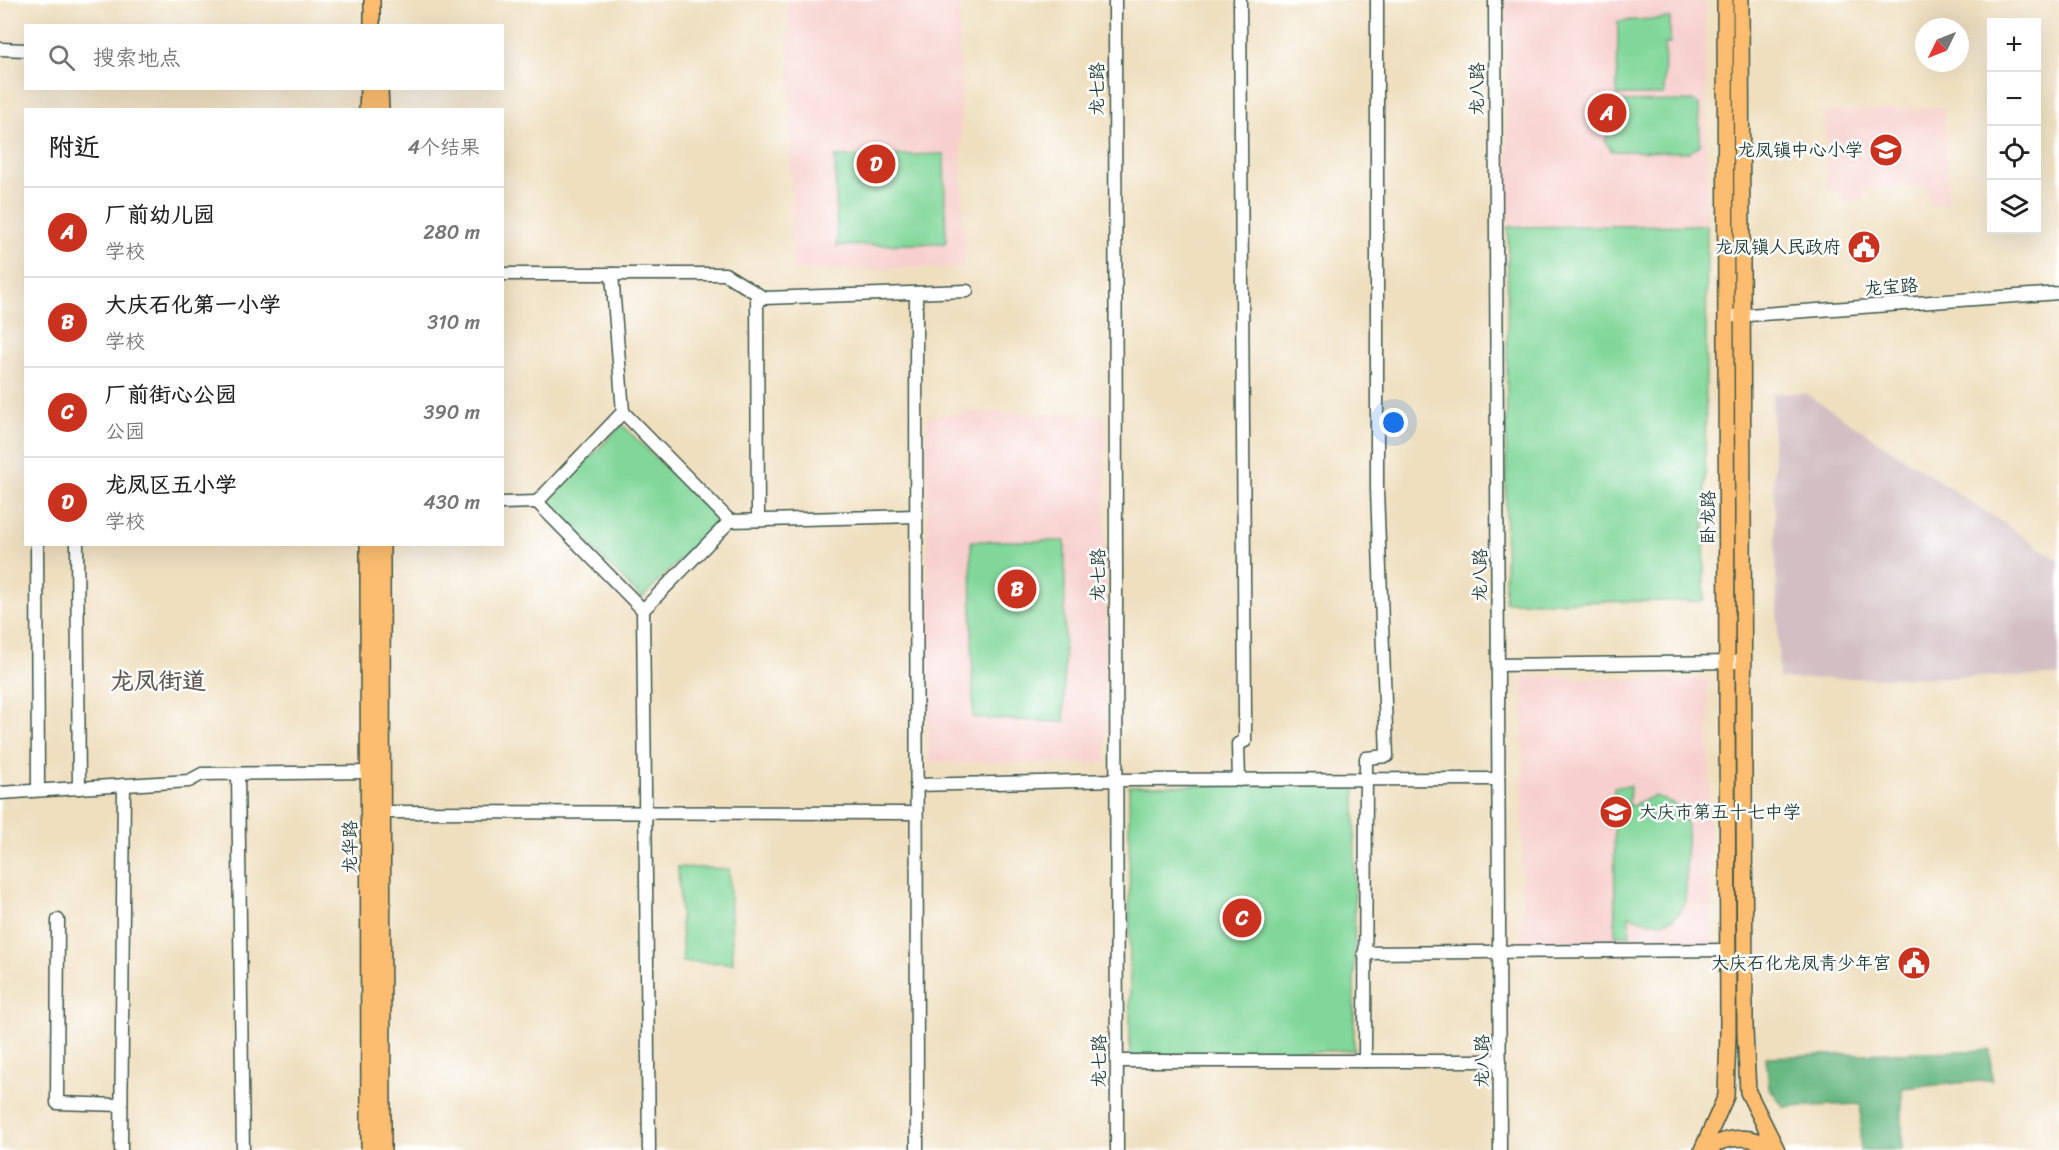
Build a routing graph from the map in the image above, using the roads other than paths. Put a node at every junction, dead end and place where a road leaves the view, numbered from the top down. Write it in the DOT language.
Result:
graph roads {
  1 [pos="372,0"];
  2 [pos="1115,0"];
  3 [pos="1240,0"];
  4 [pos="1377,0"];
  5 [pos="1495,0"];
  6 [pos="1725,0"];
  7 [pos="1741,0"];
  8 [pos="372,24"];
  9 [pos="0,49"];
  10 [pos="24,50"];
  11 [pos="368,90"];
  12 [pos="380,90"];
  13 [pos="367,108"];
  14 [pos="381,108"];
  15 [pos="504,274"];
  16 [pos="612,274"];
  17 [pos="966,291"];
  18 [pos="916,293"];
  19 [pos="2059,293"];
  20 [pos="757,294"];
  21 [pos="1734,316"];
  22 [pos="623,411"];
  23 [pos="537,502"];
  24 [pos="504,503"];
  25 [pos="916,516"];
  26 [pos="758,520"];
  27 [pos="730,521"];
  28 [pos="38,546"];
  29 [pos="76,546"];
  30 [pos="368,546"];
  31 [pos="382,546"];
  32 [pos="643,610"];
  33 [pos="1736,662"];
  34 [pos="1498,665"];
  35 [pos="369,772"];
  36 [pos="238,774"];
  37 [pos="1367,779"];
  38 [pos="1498,779"];
  39 [pos="1116,780"];
  40 [pos="1239,780"];
  41 [pos="124,785"];
  42 [pos="916,785"];
  43 [pos="79,788"];
  44 [pos="38,790"];
  45 [pos="0,793"];
  46 [pos="376,813"];
  47 [pos="645,813"];
  48 [pos="916,813"];
  49 [pos="58,920"];
  50 [pos="1729,950"];
  51 [pos="1499,952"];
  52 [pos="1364,953"];
  53 [pos="1117,1060"];
  54 [pos="1365,1061"];
  55 [pos="1500,1061"];
  56 [pos="121,1105"];
  57 [pos="121,1150"];
  58 [pos="243,1150"];
  59 [pos="369,1150"];
  60 [pos="383,1150"];
  61 [pos="649,1150"];
  62 [pos="917,1150"];
  63 [pos="1117,1150"];
  64 [pos="1500,1150"];
  65 [pos="1702,1150"];
  66 [pos="1707,1150"];
  67 [pos="1775,1150"];
  1 -- 8 [label="main road"];
  2 -- 39 [label="street, 龙七路"];
  3 -- 40 [label="street"];
  4 -- 37 [label="street"];
  5 -- 34 [label="street, 龙八路"];
  6 -- 21 [label="main road, 卧龙路"];
  7 -- 21 [label="main road, 卧龙路"];
  9 -- 10 [label="street"];
  11 -- 13 [label="main road"];
  12 -- 14 [label="main road"];
  15 -- 16 [label="street"];
  16 -- 20 [label="street"];
  16 -- 22 [label="street"];
  17 -- 18 [label="street"];
  18 -- 20 [label="street"];
  18 -- 25 [label="street"];
  19 -- 21 [label="street, 龙宝路"];
  20 -- 26 [label="street"];
  21 -- 33 [label="main road, 卧龙路"];
  22 -- 23 [label="street"];
  22 -- 27 [label="street"];
  23 -- 24 [label="street"];
  23 -- 32 [label="street"];
  25 -- 26 [label="street"];
  25 -- 42 [label="street"];
  26 -- 27 [label="street"];
  27 -- 32 [label="street"];
  28 -- 44 [label="street"];
  29 -- 43 [label="street"];
  30 -- 35 [label="main road, 龙华路"];
  31 -- 46 [label="main road"];
  32 -- 47 [label="street"];
  33 -- 34 [label="street"];
  33 -- 50 [label="main road, 卧龙路"];
  33 -- 67 [label="main road, 卧龙路"];
  34 -- 38 [label="street, 龙八路"];
  35 -- 36 [label="street"];
  35 -- 46 [label="main road, 龙华路"];
  36 -- 41 [label="street"];
  36 -- 58 [label="street"];
  37 -- 38 [label="street"];
  37 -- 40 [label="street"];
  37 -- 52 [label="street"];
  38 -- 51 [label="street, 龙八路"];
  39 -- 40 [label="street"];
  39 -- 42 [label="street"];
  39 -- 53 [label="street, 龙七路"];
  41 -- 43 [label="street"];
  41 -- 56 [label="street"];
  42 -- 48 [label="street"];
  43 -- 44 [label="street"];
  44 -- 45 [label="street"];
  46 -- 47 [label="street"];
  46 -- 59 [label="main road, 龙华路"];
  46 -- 60 [label="main road"];
  47 -- 48 [label="street"];
  47 -- 61 [label="street"];
  48 -- 62 [label="street"];
  49 -- 56 [label="street"];
  50 -- 51 [label="street"];
  50 -- 65 [label="main road, 卧龙路"];
  51 -- 52 [label="street"];
  51 -- 55 [label="street, 龙八路"];
  52 -- 54 [label="street"];
  53 -- 54 [label="street"];
  53 -- 63 [label="street, 龙七路"];
  54 -- 55 [label="street"];
  55 -- 64 [label="street, 龙八路"];
  56 -- 57 [label="street"];
  66 -- 67 [label="main road"];
}
